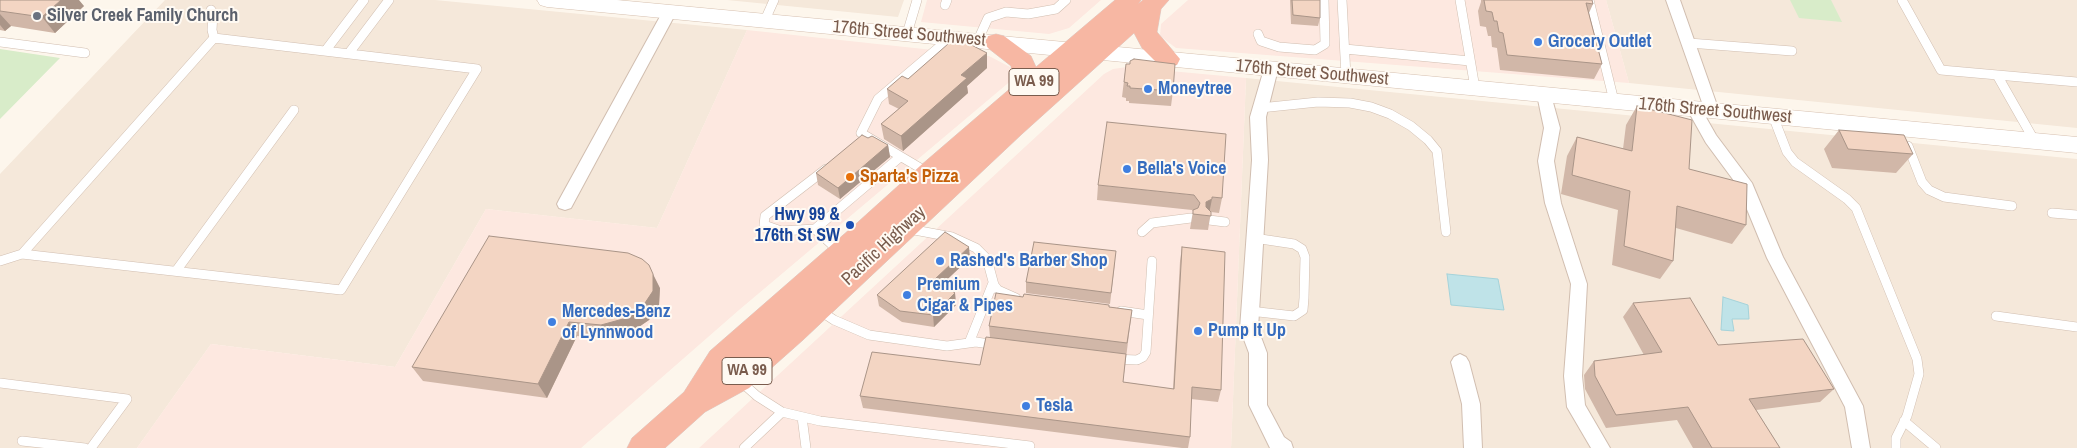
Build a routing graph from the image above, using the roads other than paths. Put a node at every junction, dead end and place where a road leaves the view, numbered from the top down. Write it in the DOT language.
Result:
graph roads {
  1 [pos="364,0"];
  2 [pos="390,0"];
  3 [pos="547,0"];
  4 [pos="774,0"];
  5 [pos="917,0"];
  6 [pos="1066,0"];
  7 [pos="1324,0"];
  8 [pos="1342,0"];
  9 [pos="1460,0"];
  10 [pos="1589,0"];
  11 [pos="1673,0"];
  12 [pos="1902,0"];
  13 [pos="576,1"];
  14 [pos="1145,2"];
  15 [pos="624,4"];
  16 [pos="211,10"];
  17 [pos="670,11"];
  18 [pos="765,20"];
  19 [pos="907,34"];
  20 [pos="1258,34"];
  21 [pos="214,38"];
  22 [pos="950,38"];
  23 [pos="987,41"];
  24 [pos="0,42"];
  25 [pos="1688,43"];
  26 [pos="1072,49"];
  27 [pos="1345,49"];
  28 [pos="326,50"];
  29 [pos="1792,51"];
  30 [pos="1098,52"];
  31 [pos="85,53"];
  32 [pos="349,53"];
  33 [pos="1168,59"];
  34 [pos="1470,61"];
  35 [pos="1271,69"];
  36 [pos="1997,75"];
  37 [pos="1346,76"];
  38 [pos="2077,82"];
  39 [pos="1475,88"];
  40 [pos="1026,89"];
  41 [pos="1544,95"];
  42 [pos="1614,101"];
  43 [pos="1260,108"];
  44 [pos="294,110"];
  45 [pos="1703,110"];
  46 [pos="1774,116"];
  47 [pos="1902,128"];
  48 [pos="867,137"];
  49 [pos="2034,140"];
  50 [pos="859,143"];
  51 [pos="2077,145"];
  52 [pos="900,157"];
  53 [pos="836,161"];
  54 [pos="929,173"];
  55 [pos="565,204"];
  56 [pos="2012,206"];
  57 [pos="2052,213"];
  58 [pos="2077,215"];
  59 [pos="1191,218"];
  60 [pos="1209,220"];
  61 [pos="1225,222"];
  62 [pos="904,228"];
  63 [pos="815,229"];
  64 [pos="1142,232"];
  65 [pos="1446,232"];
  66 [pos="1254,238"];
  67 [pos="22,254"];
  68 [pos="842,254"];
  69 [pos="0,261"];
  70 [pos="1152,261"];
  71 [pos="176,271"];
  72 [pos="993,283"];
  73 [pos="1025,299"];
  74 [pos="816,309"];
  75 [pos="1110,310"];
  76 [pos="1250,311"];
  77 [pos="1148,315"];
  78 [pos="1996,316"];
  79 [pos="2077,327"];
  80 [pos="969,343"];
  81 [pos="776,346"];
  82 [pos="1005,346"];
  83 [pos="1101,357"];
  84 [pos="1460,362"];
  85 [pos="738,379"];
  86 [pos="0,383"];
  87 [pos="694,402"];
  88 [pos="782,412"];
  89 [pos="802,417"];
  90 [pos="1904,421"];
  91 [pos="22,441"];
  92 [pos="85,448"];
  93 [pos="91,448"];
  94 [pos="643,448"];
  95 [pos="744,448"];
  96 [pos="806,448"];
  97 [pos="1029,448"];
  98 [pos="1284,448"];
  99 [pos="1473,448"];
  100 [pos="1601,448"];
  101 [pos="1861,448"];
  102 [pos="1896,448"];
  103 [pos="1936,448"];
  1 -- 28 [label="lane"];
  2 -- 32 [label="lane"];
  3 -- 13 [label="street, 176th Street Southwest"];
  4 -- 18 [label="lane"];
  5 -- 19 [label="lane"];
  6 -- 23 [label="lane"];
  7 -- 20 [label="lane"];
  8 -- 27 [label="lane"];
  9 -- 34 [label="lane"];
  10 -- 42 [label="lane"];
  11 -- 25 [label="street"];
  12 -- 36 [label="lane"];
  13 -- 15 [label="street, 176th Street Southwest"];
  14 -- 26 [label="highway, Pacific Highway / WA 99"];
  14 -- 30 [label="highway, Pacific Highway / WA 99"];
  14 -- 33 [label="highway"];
  15 -- 17 [label="street, 176th Street Southwest"];
  16 -- 21 [label="lane"];
  17 -- 18 [label="street, 176th Street Southwest"];
  17 -- 55 [label="street"];
  18 -- 19 [label="street, 176th Street Southwest"];
  19 -- 22 [label="street, 176th Street Southwest"];
  21 -- 28 [label="lane"];
  21 -- 67 [label="lane"];
  22 -- 23 [label="street, 176th Street Southwest"];
  22 -- 48 [label="lane"];
  23 -- 26 [label="street, 176th Street Southwest"];
  23 -- 40 [label="highway"];
  24 -- 31 [label="lane"];
  25 -- 29 [label="lane"];
  25 -- 45 [label="street"];
  26 -- 30 [label="street, 176th Street Southwest"];
  26 -- 40 [label="highway, Pacific Highway / WA 99"];
  27 -- 34 [label="lane"];
  27 -- 37 [label="lane"];
  28 -- 32 [label="lane"];
  30 -- 33 [label="street, 176th Street Southwest"];
  30 -- 62 [label="highway, Pacific Highway / WA 99"];
  32 -- 71 [label="lane"];
  33 -- 35 [label="street, 176th Street Southwest"];
  34 -- 39 [label="lane"];
  35 -- 37 [label="street, 176th Street Southwest"];
  35 -- 43 [label="street"];
  36 -- 38 [label="lane"];
  36 -- 49 [label="lane"];
  37 -- 39 [label="street, 176th Street Southwest"];
  39 -- 41 [label="street, 176th Street Southwest"];
  40 -- 54 [label="highway, Pacific Highway / WA 99"];
  41 -- 42 [label="street, 176th Street Southwest"];
  41 -- 100 [label="street"];
  42 -- 45 [label="street, 176th Street Southwest"];
  43 -- 65 [label="lane"];
  43 -- 66 [label="street"];
  44 -- 71 [label="lane"];
  45 -- 46 [label="street, 176th Street Southwest"];
  45 -- 101 [label="street"];
  46 -- 47 [label="street, 176th Street Southwest"];
  46 -- 90 [label="lane"];
  47 -- 49 [label="street, 176th Street Southwest"];
  47 -- 56 [label="lane"];
  48 -- 50 [label="lane"];
  48 -- 52 [label="lane"];
  49 -- 51 [label="street, 176th Street Southwest"];
  52 -- 54 [label="lane"];
  52 -- 63 [label="lane"];
  53 -- 63 [label="lane"];
  54 -- 68 [label="highway, Pacific Highway / WA 99"];
  57 -- 58 [label="lane"];
  59 -- 64 [label="lane"];
  60 -- 61 [label="lane"];
  62 -- 72 [label="lane"];
  62 -- 74 [label="highway, Pacific Highway / WA 99"];
  63 -- 68 [label="lane"];
  66 -- 76 [label="street"];
  66 -- 76 [label="lane"];
  67 -- 69 [label="lane"];
  67 -- 71 [label="lane"];
  68 -- 81 [label="highway"];
  68 -- 87 [label="highway, Pacific Highway / WA 99"];
  70 -- 77 [label="lane"];
  72 -- 73 [label="lane"];
  72 -- 80 [label="lane"];
  74 -- 80 [label="lane"];
  74 -- 81 [label="highway, Pacific Highway / WA 99"];
  75 -- 77 [label="lane"];
  76 -- 98 [label="street"];
  77 -- 83 [label="lane"];
  78 -- 79 [label="lane"];
  80 -- 82 [label="lane"];
  81 -- 85 [label="highway, Pacific Highway / WA 99"];
  84 -- 99 [label="street"];
  85 -- 87 [label="highway, Pacific Highway / WA 99"];
  85 -- 88 [label="lane"];
  86 -- 93 [label="lane"];
  87 -- 94 [label="highway, Pacific Highway / WA 99"];
  88 -- 89 [label="lane"];
  88 -- 95 [label="lane"];
  89 -- 96 [label="lane"];
  89 -- 97 [label="lane"];
  90 -- 102 [label="lane"];
  90 -- 103 [label="lane"];
  91 -- 92 [label="lane"];
}
